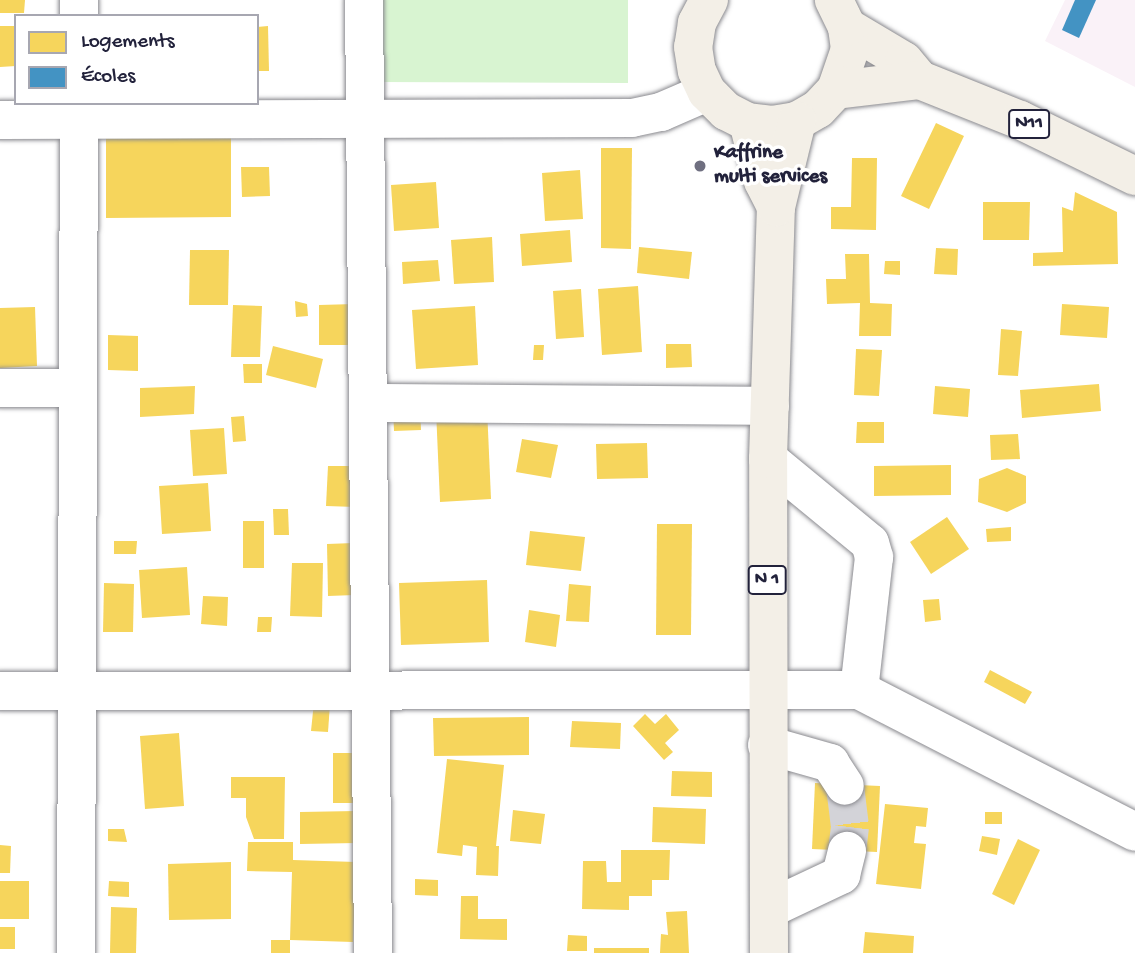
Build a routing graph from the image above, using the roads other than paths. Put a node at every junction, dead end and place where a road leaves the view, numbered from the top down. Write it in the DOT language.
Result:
graph roads {
  1 [pos="364,0"];
  2 [pos="709,0"];
  3 [pos="841,14"];
  4 [pos="920,80"];
  5 [pos="836,90"];
  6 [pos="707,92"];
  7 [pos="79,111"];
  8 [pos="365,119"];
  9 [pos="0,120"];
  10 [pos="748,121"];
  11 [pos="797,121"];
  12 [pos="1135,176"];
  13 [pos="776,207"];
  14 [pos="0,388"];
  15 [pos="78,388"];
  16 [pos="368,403"];
  17 [pos="770,407"];
  18 [pos="768,459"];
  19 [pos="859,690"];
  20 [pos="0,691"];
  21 [pos="77,691"];
  22 [pos="371,691"];
  23 [pos="767,691"];
  24 [pos="767,745"];
  25 [pos="845,786"];
  26 [pos="1135,832"];
  27 [pos="847,850"];
  28 [pos="769,909"];
  29 [pos="76,953"];
  30 [pos="373,953"];
  31 [pos="769,953"];
  1 -- 8 [label="street"];
  2 -- 6 [label="main road"];
  3 -- 4 [label="main road"];
  3 -- 5 [label="main road"];
  4 -- 5 [label="main road"];
  4 -- 12 [label="main road, N11"];
  5 -- 11 [label="main road"];
  6 -- 8 [label="street"];
  6 -- 10 [label="main road"];
  7 -- 8 [label="street"];
  7 -- 9 [label="street"];
  7 -- 15 [label="street"];
  8 -- 16 [label="street"];
  10 -- 11 [label="main road"];
  10 -- 13 [label="main road, N 1"];
  11 -- 13 [label="main road, N 1"];
  13 -- 17 [label="main road, N 1"];
  14 -- 15 [label="street"];
  15 -- 21 [label="street"];
  16 -- 17 [label="street"];
  16 -- 22 [label="street"];
  17 -- 18 [label="main road, N 1"];
  18 -- 19 [label="street"];
  18 -- 23 [label="main road, N 1"];
  19 -- 23 [label="street"];
  19 -- 26 [label="street"];
  20 -- 21 [label="street"];
  21 -- 22 [label="street"];
  21 -- 29 [label="street"];
  22 -- 23 [label="street"];
  22 -- 30 [label="street"];
  23 -- 24 [label="main road, N 1"];
  24 -- 25 [label="street"];
  24 -- 28 [label="main road, N 1"];
  27 -- 28 [label="street"];
  28 -- 31 [label="main road, N 1"];
}
